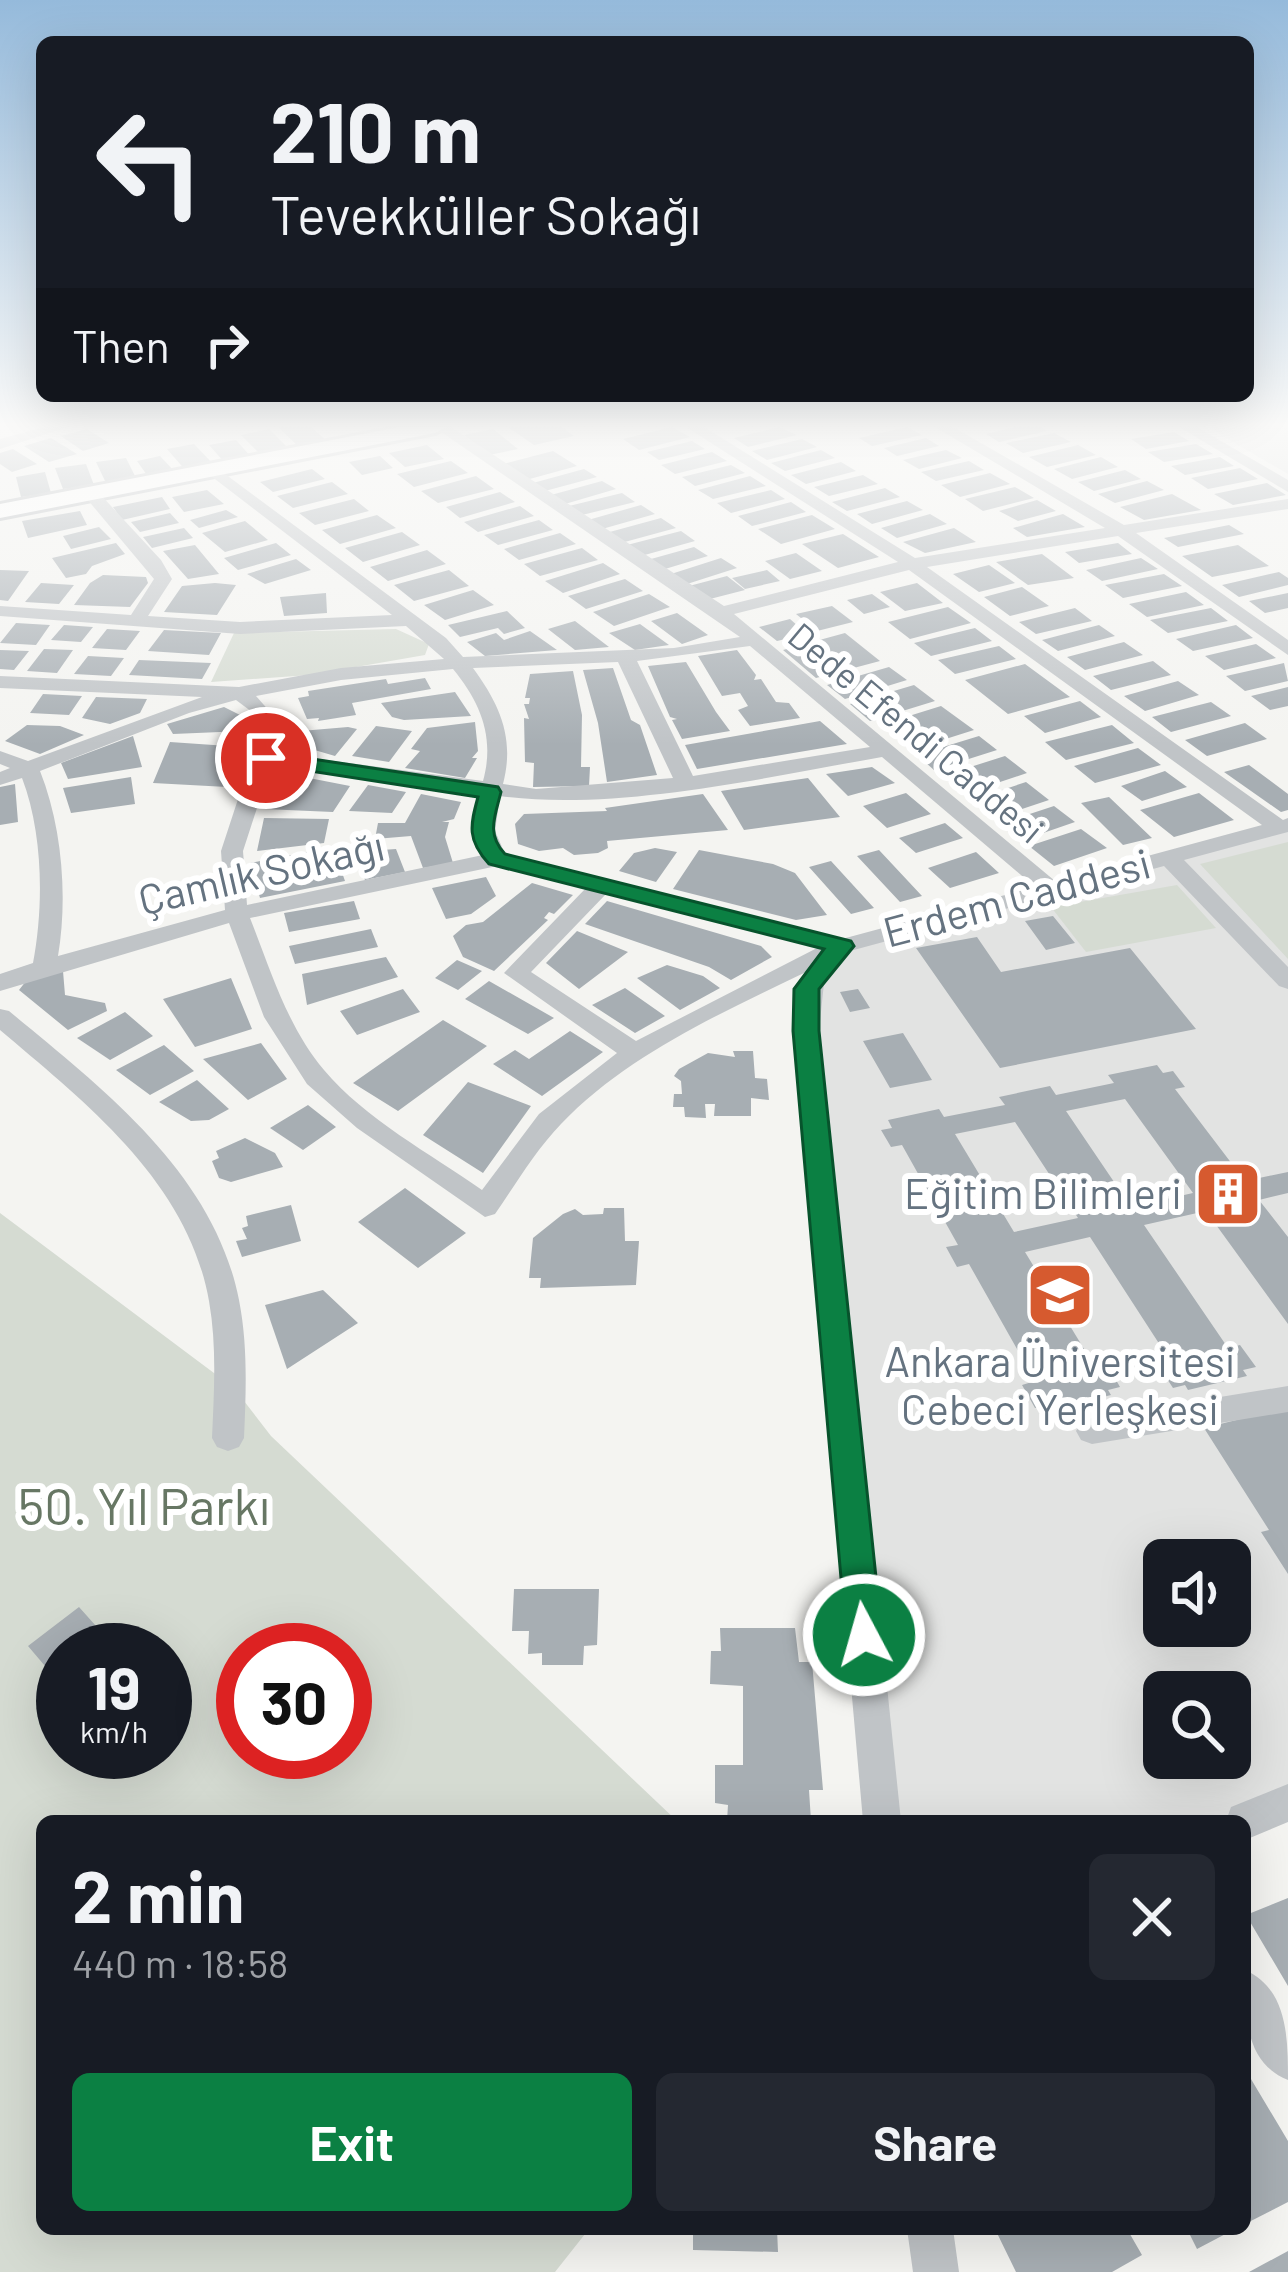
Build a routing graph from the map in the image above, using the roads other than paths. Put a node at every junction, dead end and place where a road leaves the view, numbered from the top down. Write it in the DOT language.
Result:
graph roads {
  1 [pos="127,533"];
  2 [pos="297,533"];
  3 [pos="600,533"];
  4 [pos="862,533"];
  5 [pos="1101,533"];
  6 [pos="1124,533"];
  7 [pos="912,564"];
  8 [pos="0,611"];
  9 [pos="721,612"];
  10 [pos="137,619"];
  11 [pos="410,620"];
  12 [pos="754,640"];
  13 [pos="1288,650"];
  14 [pos="626,658"];
  15 [pos="460,663"];
  16 [pos="0,682"];
  17 [pos="239,693"];
  18 [pos="882,751"];
  19 [pos="0,757"];
  20 [pos="266,758"];
  21 [pos="28,768"];
  22 [pos="0,779"];
  23 [pos="686,784"];
  24 [pos="490,792"];
  25 [pos="1283,826"];
  26 [pos="1168,857"];
  27 [pos="497,859"];
  28 [pos="602,885"];
  29 [pos="1050,888"];
  30 [pos="237,914"];
  31 [pos="842,946"];
  32 [pos="44,967"];
  33 [pos="1288,982"];
  34 [pos="0,983"];
  35 [pos="0,1017"];
  36 [pos="637,1054"];
  37 [pos="1288,1399"];
  38 [pos="1092,1431"];
  39 [pos="228,1438"];
  40 [pos="1288,1803"];
  41 [pos="881,1815"];
  42 [pos="1251,1818"];
  43 [pos="1251,2000"];
  44 [pos="1288,2059"];
  45 [pos="931,2235"];
  46 [pos="936,2272"];
  1 -- 10 [label="street"];
  2 -- 11 [label="street"];
  3 -- 9 [label="street, Dede Efendi Caddesi"];
  4 -- 7 [label="street"];
  5 -- 7 [label="street"];
  6 -- 13 [label="street"];
  7 -- 9 [label="street"];
  7 -- 25 [label="street"];
  8 -- 10 [label="street"];
  9 -- 12 [label="street, Dede Efendi Caddesi"];
  10 -- 11 [label="street"];
  11 -- 15 [label="street"];
  12 -- 14 [label="street"];
  12 -- 18 [label="street, Dede Efendi Caddesi"];
  14 -- 15 [label="street"];
  14 -- 23 [label="street"];
  15 -- 17 [label="street"];
  15 -- 24 [label="street"];
  16 -- 17 [label="street"];
  17 -- 20 [label="street"];
  17 -- 21 [label="street"];
  18 -- 23 [label="street"];
  18 -- 29 [label="street, Dede Efendi Caddesi"];
  19 -- 21 [label="street"];
  20 -- 24 [label="street"];
  20 -- 30 [label="street"];
  21 -- 22 [label="street"];
  21 -- 32 [label="street"];
  23 -- 24 [label="street"];
  24 -- 27 [label="street"];
  25 -- 26 [label="street, Erdem Caddesi"];
  26 -- 29 [label="street, Erdem Caddesi"];
  26 -- 33 [label="street"];
  27 -- 28 [label="street"];
  27 -- 30 [label="street, Çamlık Sokağı"];
  28 -- 31 [label="street"];
  28 -- 36 [label="street"];
  29 -- 31 [label="street, Erdem Caddesi"];
  30 -- 32 [label="street, Çamlık Sokağı"];
  30 -- 36 [label="street"];
  31 -- 36 [label="street"];
  31 -- 41 [label="street, Erdem Caddesi"];
  32 -- 34 [label="street, Çamlık Sokağı"];
  35 -- 39 [label="street"];
  37 -- 38 [label="street"];
  40 -- 42 [label="street"];
  43 -- 44 [label="street"];
  45 -- 46 [label="street"];
}
